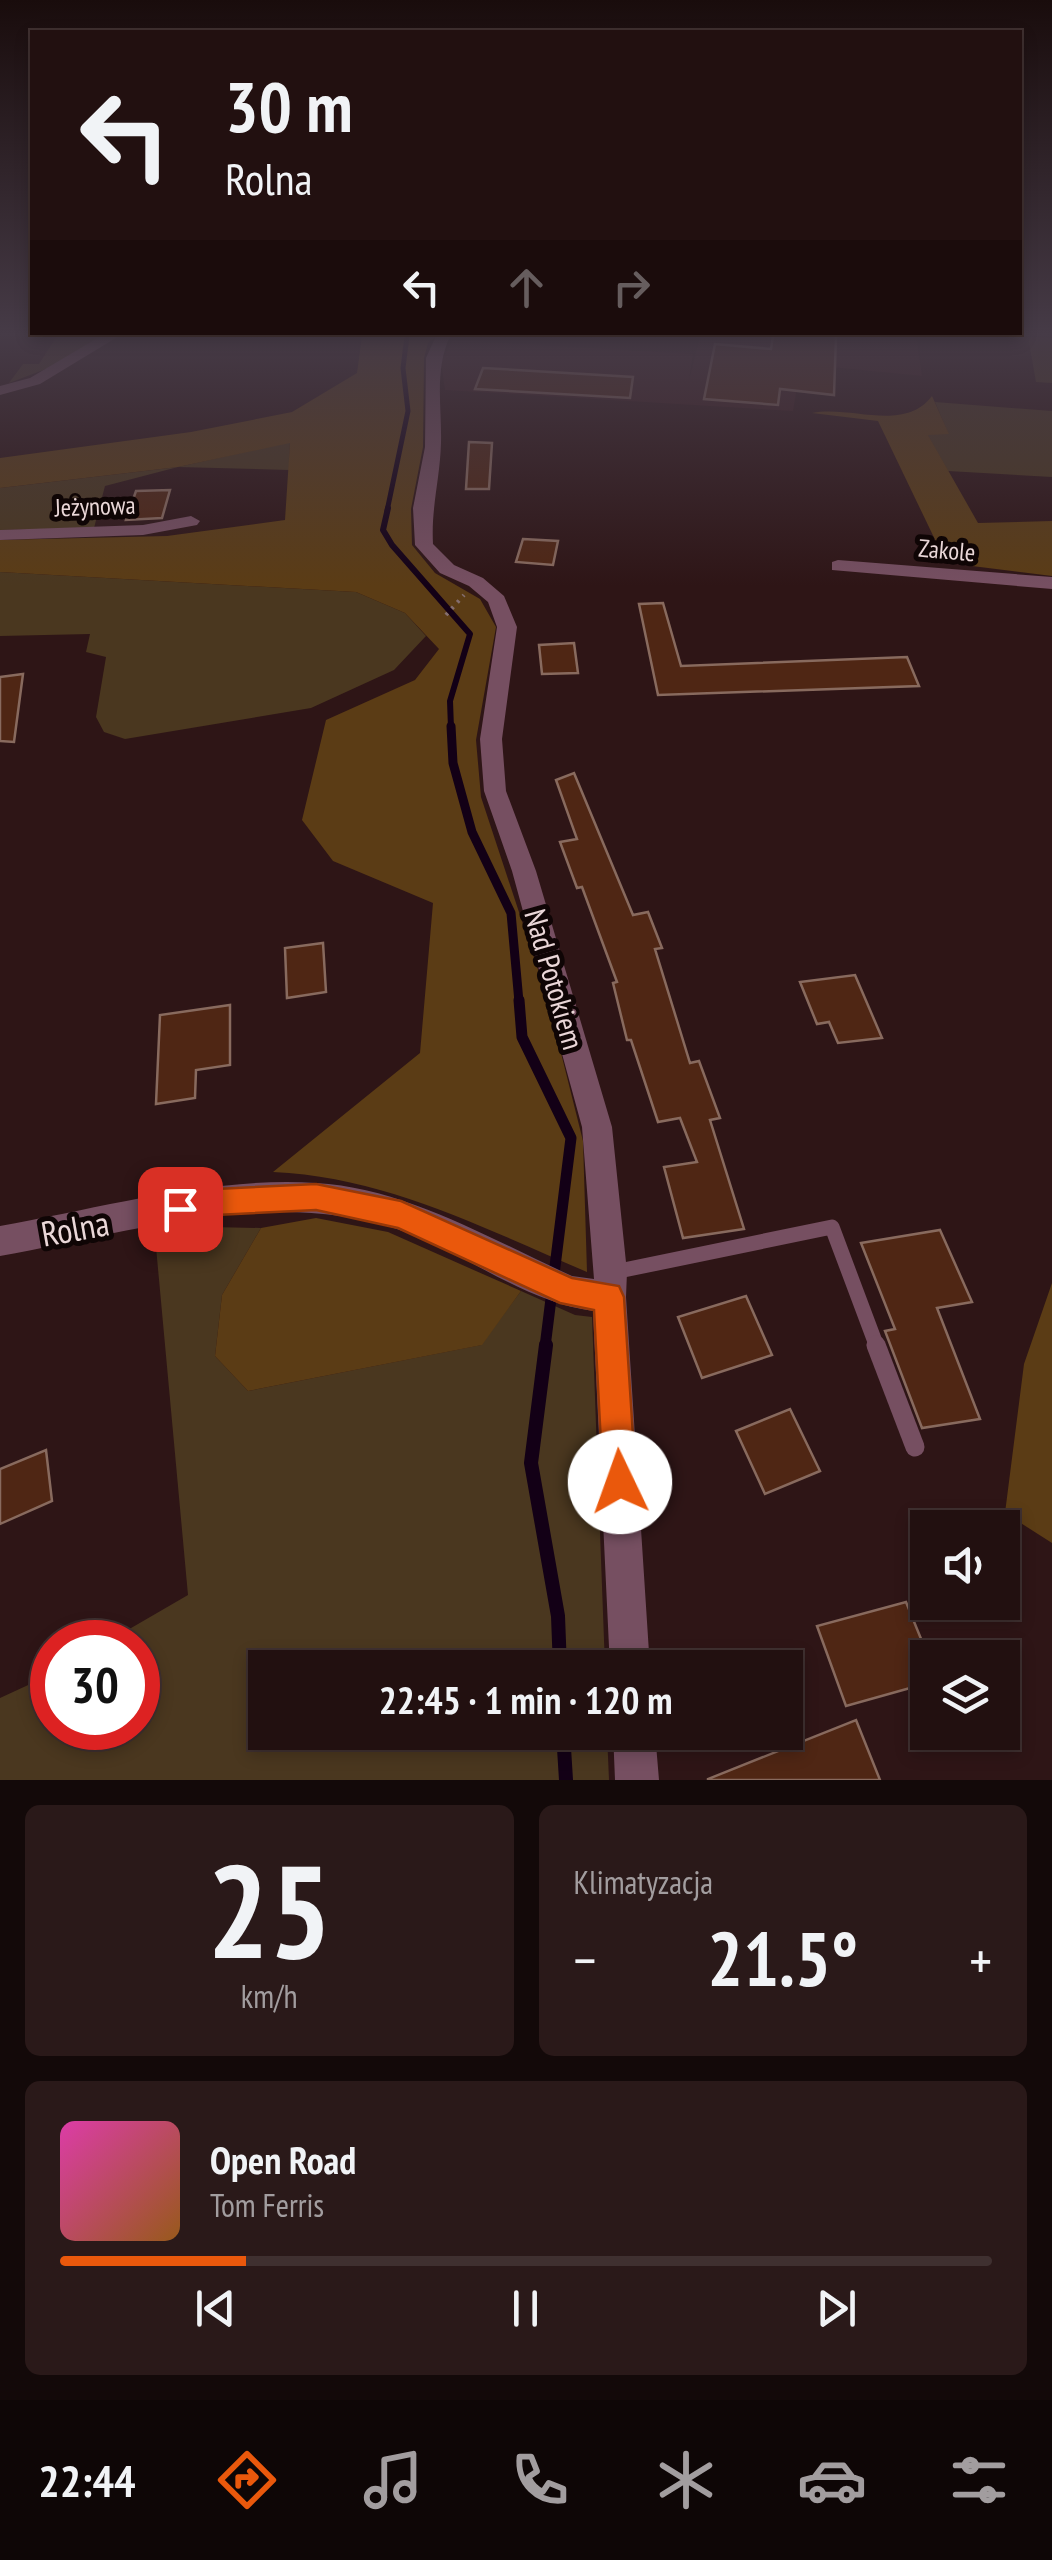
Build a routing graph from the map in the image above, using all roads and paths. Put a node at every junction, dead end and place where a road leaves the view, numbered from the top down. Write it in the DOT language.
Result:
graph roads {
  1 [pos="433,419"];
  2 [pos="191,521"];
  3 [pos="0,535"];
  4 [pos="838,566"];
  5 [pos="1052,584"];
  6 [pos="459,600"];
  7 [pos="446,615"];
  8 [pos="0,1242"];
  9 [pos="610,1284"];
  10 [pos="916,1446"];
  11 [pos="629,1650"];
  12 [pos="635,1750"];
  13 [pos="637,1780"];
  1 -- 9 [label="street, Nad Potokiem"];
  2 -- 3 [label="street, Jeżynowa"];
  4 -- 5 [label="street, Zakole"];
  6 -- 7 [label="path"];
  8 -- 9 [label="street, Rolna"];
  9 -- 10 [label="lane"];
  9 -- 11 [label="street, Nad Potokiem"];
  12 -- 13 [label="street"];
}
